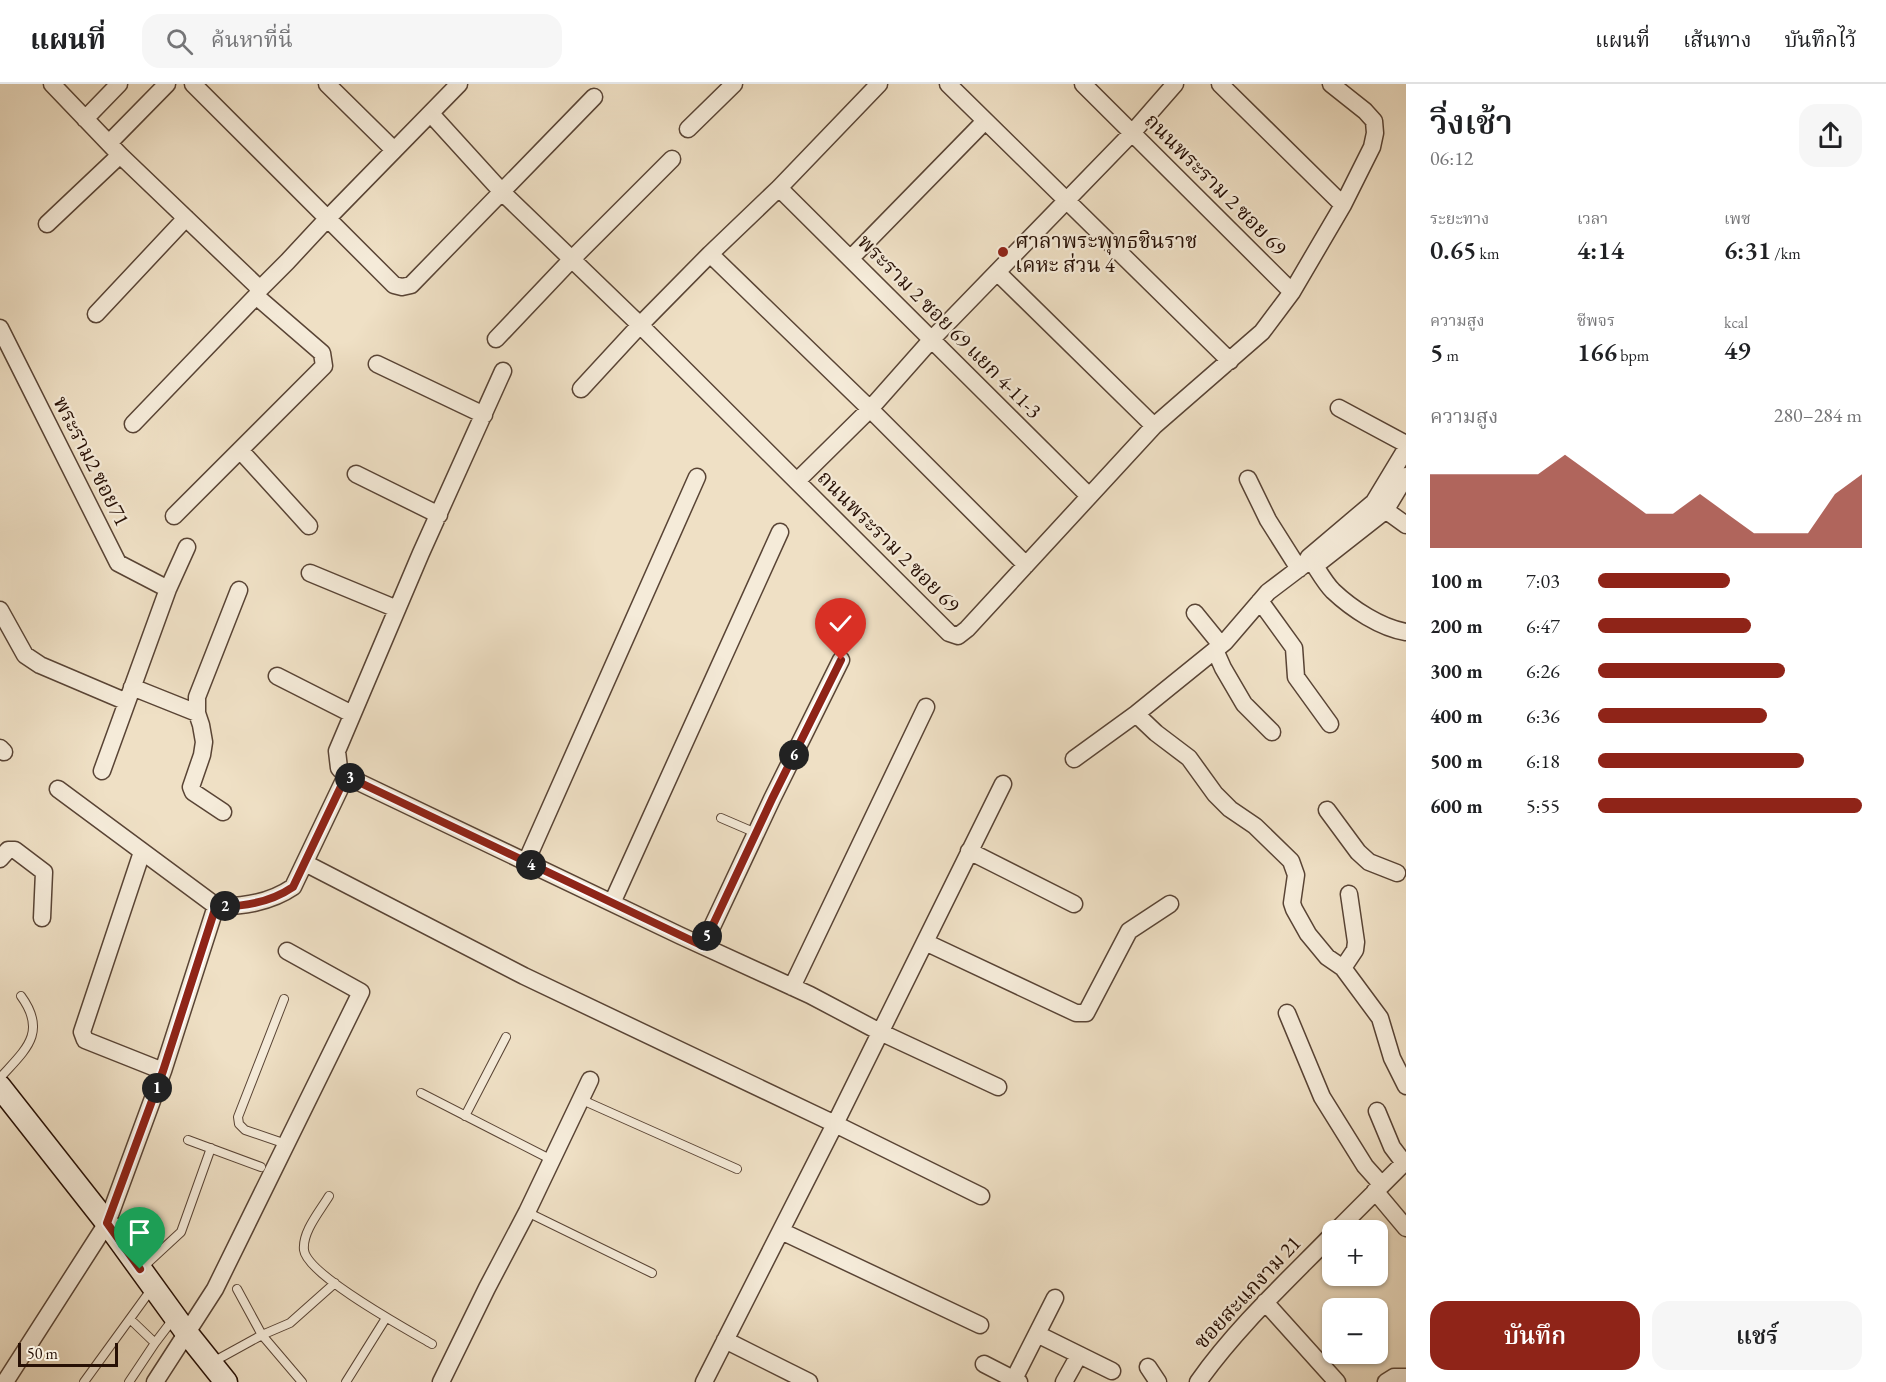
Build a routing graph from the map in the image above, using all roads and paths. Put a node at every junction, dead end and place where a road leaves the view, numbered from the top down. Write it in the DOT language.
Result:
graph roads {
  1 [pos="52,84"];
  2 [pos="119,84"];
  3 [pos="167,84"];
  4 [pos="193,84"];
  5 [pos="328,84"];
  6 [pos="459,84"];
  7 [pos="734,84"];
  8 [pos="879,84"];
  9 [pos="948,84"];
  10 [pos="1083,84"];
  11 [pos="1174,84"];
  12 [pos="1220,84"];
  13 [pos="1331,84"];
  14 [pos="594,97"];
  15 [pos="431,114"];
  16 [pos="85,118"];
  17 [pos="985,121"];
  18 [pos="688,129"];
  19 [pos="1133,132"];
  20 [pos="114,149"];
  21 [pos="394,150"];
  22 [pos="672,159"];
  23 [pos="779,188"];
  24 [pos="502,192"];
  25 [pos="1066,200"];
  26 [pos="1343,205"];
  27 [pos="186,218"];
  28 [pos="327,219"];
  29 [pos="47,224"];
  30 [pos="710,254"];
  31 [pos="851,258"];
  32 [pos="571,260"];
  33 [pos="997,272"];
  34 [pos="258,292"];
  35 [pos="1292,292"];
  36 [pos="96,314"];
  37 [pos="640,325"];
  38 [pos="0,328"];
  39 [pos="496,339"];
  40 [pos="932,339"];
  41 [pos="1230,361"];
  42 [pos="377,364"];
  43 [pos="503,371"];
  44 [pos="581,389"];
  45 [pos="1339,408"];
  46 [pos="870,409"];
  47 [pos="484,415"];
  48 [pos="133,424"];
  49 [pos="1154,426"];
  50 [pos="1406,444"];
  51 [pos="1406,449"];
  52 [pos="240,450"];
  53 [pos="356,474"];
  54 [pos="1406,476"];
  55 [pos="697,477"];
  56 [pos="1248,479"];
  57 [pos="797,481"];
  58 [pos="1089,496"];
  59 [pos="1379,506"];
  60 [pos="439,515"];
  61 [pos="174,516"];
  62 [pos="1406,525"];
  63 [pos="309,526"];
  64 [pos="780,532"];
  65 [pos="187,547"];
  66 [pos="1307,564"];
  67 [pos="1026,565"];
  68 [pos="310,573"];
  69 [pos="168,589"];
  70 [pos="238,590"];
  71 [pos="1260,601"];
  72 [pos="397,609"];
  73 [pos="0,610"];
  74 [pos="1195,613"];
  75 [pos="1406,632"];
  76 [pos="1218,648"];
  77 [pos="841,660"];
  78 [pos="277,676"];
  79 [pos="130,695"];
  80 [pos="926,707"];
  81 [pos="197,713"];
  82 [pos="352,714"];
  83 [pos="1136,714"];
  84 [pos="1330,724"];
  85 [pos="1272,732"];
  86 [pos="1074,759"];
  87 [pos="102,771"];
  88 [pos="346,776"];
  89 [pos="1003,784"];
  90 [pos="58,789"];
  91 [pos="1327,810"];
  92 [pos="223,812"];
  93 [pos="721,818"];
  94 [pos="756,834"];
  95 [pos="142,852"];
  96 [pos="969,852"];
  97 [pos="0,859"];
  98 [pos="526,862"];
  99 [pos="305,864"];
  100 [pos="1397,874"];
  101 [pos="1348,894"];
  102 [pos="612,903"];
  103 [pos="1074,904"];
  104 [pos="1170,904"];
  105 [pos="216,906"];
  106 [pos="42,918"];
  107 [pos="925,942"];
  108 [pos="703,946"];
  109 [pos="287,951"];
  110 [pos="1343,968"];
  111 [pos="792,987"];
  112 [pos="21,996"];
  113 [pos="284,999"];
  114 [pos="1287,1013"];
  115 [pos="880,1032"];
  116 [pos="506,1037"];
  117 [pos="163,1071"];
  118 [pos="590,1080"];
  119 [pos="1406,1086"];
  120 [pos="1,1087"];
  121 [pos="998,1087"];
  122 [pos="421,1093"];
  123 [pos="580,1099"];
  124 [pos="1377,1111"];
  125 [pos="465,1116"];
  126 [pos="835,1124"];
  127 [pos="188,1140"];
  128 [pos="286,1144"];
  129 [pos="211,1148"];
  130 [pos="552,1160"];
  131 [pos="1405,1162"];
  132 [pos="261,1167"];
  133 [pos="737,1169"];
  134 [pos="1378,1188"];
  135 [pos="329,1196"];
  136 [pos="981,1196"];
  137 [pos="527,1212"];
  138 [pos="1347,1220"];
  139 [pos="107,1223"];
  140 [pos="1406,1228"];
  141 [pos="781,1231"];
  142 [pos="1322,1245"];
  143 [pos="652,1273"];
  144 [pos="147,1278"];
  145 [pos="335,1283"];
  146 [pos="237,1289"];
  147 [pos="1055,1298"];
  148 [pos="1265,1302"];
  149 [pos="130,1318"];
  150 [pos="386,1318"];
  151 [pos="181,1324"];
  152 [pos="980,1325"];
  153 [pos="1037,1334"];
  154 [pos="262,1335"];
  155 [pos="725,1340"];
  156 [pos="155,1343"];
  157 [pos="432,1344"];
  158 [pos="1079,1354"];
  159 [pos="210,1363"];
  160 [pos="984,1364"];
  161 [pos="1148,1367"];
  162 [pos="1112,1371"];
  163 [pos="1406,1377"];
  164 [pos="1017,1381"];
  165 [pos="5,1382"];
  166 [pos="84,1382"];
  167 [pos="129,1382"];
  168 [pos="155,1382"];
  169 [pos="226,1382"];
  170 [pos="302,1382"];
  171 [pos="346,1382"];
  172 [pos="441,1382"];
  173 [pos="704,1382"];
  174 [pos="809,1382"];
  175 [pos="1064,1382"];
  176 [pos="1158,1382"];
  177 [pos="1198,1382"];
  178 [pos="1337,1382"];
  179 [pos="1386,1382"];
  1 -- 16 [label="street"];
  2 -- 16 [label="street"];
  3 -- 20 [label="street"];
  4 -- 28 [label="street"];
  5 -- 21 [label="street"];
  6 -- 15 [label="street"];
  7 -- 18 [label="street"];
  8 -- 23 [label="street"];
  9 -- 17 [label="street"];
  10 -- 19 [label="street, ถนนพระราม 2 ซอย 69"];
  11 -- 19 [label="street"];
  12 -- 26 [label="street"];
  13 -- 26 [label="street, ถนนพระราม 2 ซอย 69"];
  14 -- 24 [label="street"];
  15 -- 21 [label="street"];
  15 -- 24 [label="street, ถนนพระราม 2 ซอย 69"];
  16 -- 20 [label="street"];
  17 -- 25 [label="street"];
  17 -- 31 [label="street"];
  19 -- 25 [label="street"];
  19 -- 35 [label="street, ถนนพระราม 2 ซอย 69"];
  20 -- 27 [label="street"];
  20 -- 29 [label="street"];
  21 -- 28 [label="street"];
  22 -- 32 [label="street"];
  23 -- 30 [label="street"];
  23 -- 31 [label="street, พระราม 2 ซอย 69 แยก 4-11-3"];
  24 -- 28 [label="street"];
  24 -- 32 [label="street, ถนนพระราม 2 ซอย 69"];
  25 -- 33 [label="street"];
  25 -- 41 [label="street"];
  26 -- 35 [label="street, ถนนพระราม 2 ซอย 69"];
  27 -- 34 [label="street"];
  27 -- 36 [label="street"];
  28 -- 34 [label="street"];
  30 -- 37 [label="street"];
  30 -- 46 [label="street"];
  31 -- 40 [label="street, พระราม 2 ซอย 69 แยก 4-11-3"];
  32 -- 37 [label="street, ถนนพระราม 2 ซอย 69"];
  32 -- 39 [label="street"];
  33 -- 40 [label="street"];
  33 -- 49 [label="street"];
  34 -- 48 [label="street"];
  34 -- 52 [label="street"];
  35 -- 41 [label="street, ถนนพระราม 2 ซอย 69"];
  37 -- 44 [label="street"];
  37 -- 57 [label="street, ถนนพระราม 2 ซอย 69"];
  38 -- 69 [label="street, พระราม2 ซอย71"];
  40 -- 46 [label="street, ถนนพระราม 2 ซอย 69"];
  40 -- 58 [label="street, พระราม 2 ซอย 69 แยก 4-11-3"];
  41 -- 49 [label="street, ถนนพระราม 2 ซอย 69"];
  42 -- 47 [label="street"];
  43 -- 47 [label="street"];
  45 -- 50 [label="street"];
  46 -- 57 [label="street, ถนนพระราม 2 ซอย 69"];
  46 -- 67 [label="street"];
  47 -- 60 [label="street"];
  49 -- 58 [label="street, ถนนพระราม 2 ซอย 69"];
  51 -- 59 [label="street"];
  52 -- 61 [label="street"];
  52 -- 63 [label="street"];
  53 -- 60 [label="street"];
  54 -- 59 [label="street"];
  55 -- 98 [label="street"];
  56 -- 66 [label="street"];
  57 -- 67 [label="street, ถนนพระราม 2 ซอย 69"];
  58 -- 67 [label="street, ถนนพระราม 2 ซอย 69"];
  59 -- 62 [label="street"];
  59 -- 66 [label="street"];
  60 -- 72 [label="street"];
  64 -- 102 [label="street"];
  65 -- 69 [label="street"];
  66 -- 71 [label="street"];
  66 -- 75 [label="street"];
  68 -- 72 [label="street"];
  69 -- 79 [label="street"];
  70 -- 81 [label="street"];
  71 -- 76 [label="street"];
  71 -- 84 [label="street"];
  72 -- 82 [label="street"];
  73 -- 79 [label="street"];
  74 -- 76 [label="street"];
  76 -- 83 [label="street"];
  76 -- 85 [label="street"];
  77 -- 94 [label="street"];
  78 -- 82 [label="street"];
  79 -- 81 [label="street"];
  79 -- 87 [label="street"];
  80 -- 111 [label="street"];
  81 -- 92 [label="street"];
  82 -- 88 [label="street"];
  83 -- 86 [label="street"];
  83 -- 110 [label="street"];
  88 -- 98 [label="street"];
  88 -- 99 [label="street"];
  89 -- 96 [label="street"];
  90 -- 95 [label="street"];
  91 -- 100 [label="street"];
  93 -- 94 [label="lane"];
  94 -- 108 [label="street"];
  95 -- 105 [label="street"];
  95 -- 117 [label="street"];
  96 -- 103 [label="street"];
  96 -- 107 [label="street"];
  97 -- 106 [label="street"];
  98 -- 102 [label="street"];
  99 -- 105 [label="street"];
  99 -- 126 [label="street"];
  101 -- 110 [label="street"];
  102 -- 108 [label="street"];
  104 -- 107 [label="street"];
  105 -- 117 [label="street"];
  107 -- 115 [label="street"];
  108 -- 111 [label="street"];
  109 -- 128 [label="street"];
  110 -- 119 [label="street"];
  111 -- 115 [label="street"];
  112 -- 120 [label="lane"];
  113 -- 128 [label="lane"];
  114 -- 134 [label="street"];
  115 -- 121 [label="street"];
  115 -- 126 [label="street"];
  116 -- 125 [label="lane"];
  117 -- 139 [label="street"];
  118 -- 123 [label="street"];
  120 -- 139 [label="street"];
  122 -- 125 [label="lane"];
  123 -- 130 [label="street"];
  123 -- 133 [label="lane"];
  124 -- 131 [label="street"];
  125 -- 130 [label="lane"];
  126 -- 136 [label="street"];
  126 -- 141 [label="street"];
  127 -- 129 [label="lane"];
  128 -- 151 [label="street"];
  129 -- 132 [label="lane"];
  129 -- 144 [label="lane"];
  130 -- 137 [label="street"];
  131 -- 134 [label="street"];
  134 -- 138 [label="street"];
  134 -- 140 [label="street"];
  135 -- 145 [label="lane"];
  137 -- 143 [label="lane"];
  137 -- 172 [label="street"];
  139 -- 144 [label="street"];
  139 -- 165 [label="street"];
  141 -- 152 [label="street"];
  141 -- 155 [label="street"];
  142 -- 148 [label="street, ซอยสะแกงาม 21"];
  144 -- 149 [label="lane"];
  144 -- 151 [label="street"];
  145 -- 150 [label="lane"];
  145 -- 154 [label="lane"];
  146 -- 154 [label="lane"];
  147 -- 153 [label="street"];
  148 -- 177 [label="street, ซอยสะแกงาม 21"];
  148 -- 178 [label="street"];
  149 -- 156 [label="lane"];
  149 -- 166 [label="lane"];
  150 -- 157 [label="lane"];
  150 -- 171 [label="lane"];
  151 -- 156 [label="lane"];
  151 -- 159 [label="street"];
  151 -- 168 [label="street"];
  153 -- 158 [label="street"];
  153 -- 164 [label="street"];
  154 -- 159 [label="lane"];
  154 -- 170 [label="lane"];
  155 -- 173 [label="street"];
  155 -- 174 [label="street"];
  156 -- 167 [label="lane"];
  158 -- 162 [label="street"];
  158 -- 175 [label="street"];
  159 -- 169 [label="street"];
  160 -- 164 [label="street"];
  161 -- 176 [label="street"];
  163 -- 179 [label="street"];
}
